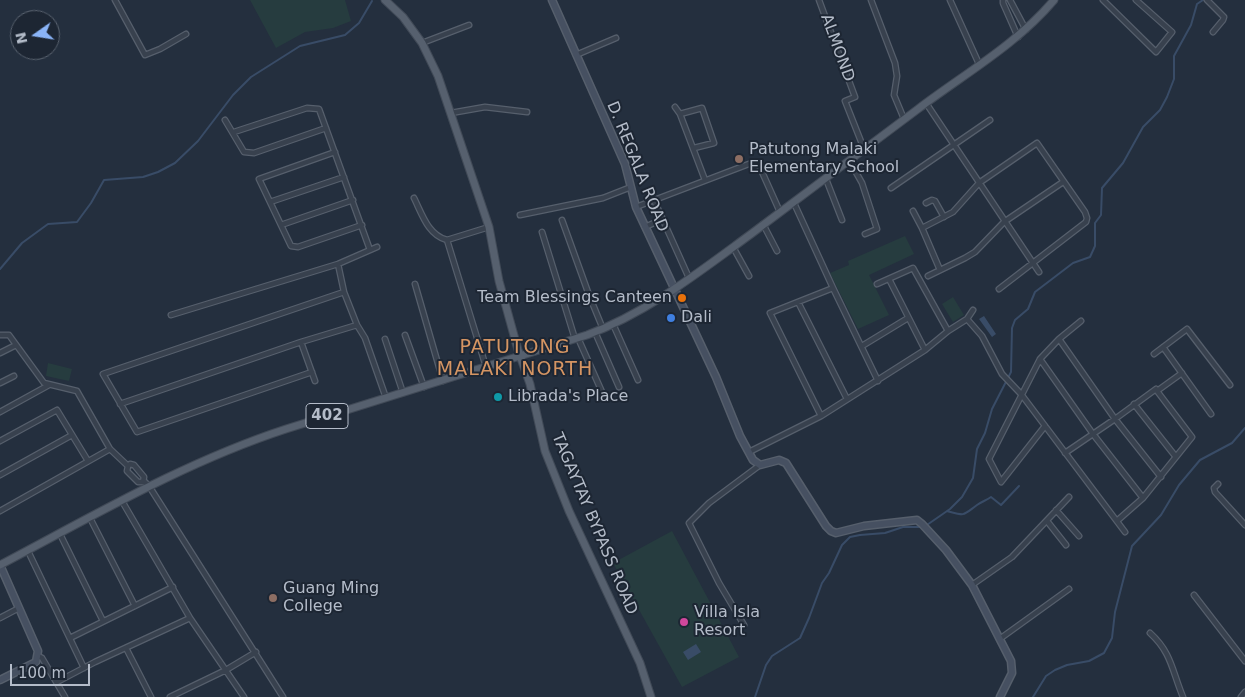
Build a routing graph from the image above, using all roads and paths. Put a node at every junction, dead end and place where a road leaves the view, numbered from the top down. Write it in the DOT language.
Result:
graph roads {
  1 [pos="116,0"];
  2 [pos="385,0"];
  3 [pos="552,0"];
  4 [pos="819,0"];
  5 [pos="871,0"];
  6 [pos="950,0"];
  7 [pos="1004,0"];
  8 [pos="1010,0"];
  9 [pos="1054,0"];
  10 [pos="1103,0"];
  11 [pos="1136,0"];
  12 [pos="1207,0"];
  13 [pos="1018,15"];
  14 [pos="1010,20"];
  15 [pos="469,25"];
  16 [pos="1026,30"];
  17 [pos="1213,32"];
  18 [pos="186,34"];
  19 [pos="1018,37"];
  20 [pos="616,38"];
  21 [pos="422,43"];
  22 [pos="576,55"];
  23 [pos="979,64"];
  24 [pos="926,102"];
  25 [pos="675,107"];
  26 [pos="527,112"];
  27 [pos="451,113"];
  28 [pos="680,114"];
  29 [pos="904,119"];
  30 [pos="225,120"];
  31 [pos="990,120"];
  32 [pos="326,128"];
  33 [pos="234,132"];
  34 [pos="954,144"];
  35 [pos="694,148"];
  36 [pos="864,149"];
  37 [pos="335,152"];
  38 [pos="849,160"];
  39 [pos="344,177"];
  40 [pos="826,179"];
  41 [pos="705,180"];
  42 [pos="1063,182"];
  43 [pos="979,183"];
  44 [pos="631,187"];
  45 [pos="891,188"];
  46 [pos="414,198"];
  47 [pos="353,200"];
  48 [pos="654,200"];
  49 [pos="270,202"];
  50 [pos="794,203"];
  51 [pos="926,203"];
  52 [pos="636,207"];
  53 [pos="913,211"];
  54 [pos="780,212"];
  55 [pos="520,215"];
  56 [pos="944,217"];
  57 [pos="663,219"];
  58 [pos="562,220"];
  59 [pos="842,220"];
  60 [pos="1004,222"];
  61 [pos="281,224"];
  62 [pos="763,224"];
  63 [pos="362,225"];
  64 [pos="489,227"];
  65 [pos="645,227"];
  66 [pos="922,228"];
  67 [pos="542,232"];
  68 [pos="865,234"];
  69 [pos="446,240"];
  70 [pos="377,247"];
  71 [pos="733,247"];
  72 [pos="370,250"];
  73 [pos="777,251"];
  74 [pos="1033,261"];
  75 [pos="338,264"];
  76 [pos="940,270"];
  77 [pos="1039,272"];
  78 [pos="749,276"];
  79 [pos="928,276"];
  80 [pos="689,278"];
  81 [pos="889,279"];
  82 [pos="415,284"];
  83 [pos="877,284"];
  84 [pos="833,288"];
  85 [pos="674,289"];
  86 [pos="999,289"];
  87 [pos="344,292"];
  88 [pos="798,302"];
  89 [pos="973,310"];
  90 [pos="171,315"];
  91 [pos="908,318"];
  92 [pos="967,319"];
  93 [pos="1081,321"];
  94 [pos="613,324"];
  95 [pos="357,325"];
  96 [pos="603,329"];
  97 [pos="948,331"];
  98 [pos="595,332"];
  99 [pos="0,335"];
  100 [pos="405,335"];
  101 [pos="577,338"];
  102 [pos="384,339"];
  103 [pos="1059,339"];
  104 [pos="301,342"];
  105 [pos="16,345"];
  106 [pos="862,346"];
  107 [pos="1163,347"];
  108 [pos="925,350"];
  109 [pos="0,353"];
  110 [pos="1154,354"];
  111 [pos="521,357"];
  112 [pos="1040,359"];
  113 [pos="486,368"];
  114 [pos="312,372"];
  115 [pos="1182,373"];
  116 [pos="14,376"];
  117 [pos="638,380"];
  118 [pos="315,381"];
  119 [pos="443,381"];
  120 [pos="878,381"];
  121 [pos="0,384"];
  122 [pos="50,384"];
  123 [pos="1230,385"];
  124 [pos="424,387"];
  125 [pos="619,387"];
  126 [pos="1157,391"];
  127 [pos="602,392"];
  128 [pos="403,393"];
  129 [pos="1021,394"];
  130 [pos="386,398"];
  131 [pos="847,400"];
  132 [pos="120,404"];
  133 [pos="1134,404"];
  134 [pos="0,412"];
  135 [pos="1211,414"];
  136 [pos="821,416"];
  137 [pos="1115,419"];
  138 [pos="1045,426"];
  139 [pos="1094,434"];
  140 [pos="72,435"];
  141 [pos="0,441"];
  142 [pos="110,449"];
  143 [pos="749,452"];
  144 [pos="1064,453"];
  145 [pos="1176,457"];
  146 [pos="88,462"];
  147 [pos="760,464"];
  148 [pos="128,466"];
  149 [pos="0,475"];
  150 [pos="1161,477"];
  151 [pos="147,483"];
  152 [pos="1218,484"];
  153 [pos="1069,497"];
  154 [pos="1143,498"];
  155 [pos="122,501"];
  156 [pos="1056,510"];
  157 [pos="0,511"];
  158 [pos="90,518"];
  159 [pos="1118,520"];
  160 [pos="1047,522"];
  161 [pos="1245,525"];
  162 [pos="1125,532"];
  163 [pos="60,534"];
  164 [pos="1079,536"];
  165 [pos="1066,545"];
  166 [pos="28,551"];
  167 [pos="0,565"];
  168 [pos="972,585"];
  169 [pos="173,587"];
  170 [pos="1069,589"];
  171 [pos="1194,595"];
  172 [pos="135,606"];
  173 [pos="19,608"];
  174 [pos="0,618"];
  175 [pos="190,618"];
  176 [pos="103,621"];
  177 [pos="744,625"];
  178 [pos="1150,633"];
  179 [pos="70,638"];
  180 [pos="1001,638"];
  181 [pos="126,648"];
  182 [pos="256,652"];
  183 [pos="38,656"];
  184 [pos="1245,661"];
  185 [pos="84,668"];
  186 [pos="226,670"];
  187 [pos="0,680"];
  188 [pos="57,682"];
  189 [pos="1245,692"];
  190 [pos="64,697"];
  191 [pos="151,697"];
  192 [pos="170,697"];
  193 [pos="244,697"];
  194 [pos="283,697"];
  195 [pos="651,697"];
  196 [pos="1000,697"];
  197 [pos="1182,697"];
  198 [pos="1241,697"];
  1 -- 18 [label="street"];
  2 -- 21 [label="main road, TAGAYTAY BYPASS ROAD"];
  3 -- 22 [label="street, D. REGALA ROAD"];
  4 -- 36 [label="street, ALMOND"];
  5 -- 29 [label="street"];
  6 -- 23 [label="street"];
  7 -- 14 [label="street"];
  8 -- 13 [label="street"];
  9 -- 16 [label="main road, 402"];
  10 -- 11 [label="street"];
  12 -- 17 [label="street"];
  13 -- 14 [label="street"];
  13 -- 16 [label="street"];
  14 -- 19 [label="street"];
  15 -- 21 [label="street"];
  16 -- 19 [label="main road, 402"];
  19 -- 23 [label="main road, 402"];
  20 -- 22 [label="street"];
  21 -- 27 [label="main road, TAGAYTAY BYPASS ROAD"];
  22 -- 44 [label="street, D. REGALA ROAD"];
  23 -- 24 [label="main road, 402"];
  24 -- 29 [label="main road, 402"];
  24 -- 34 [label="street"];
  25 -- 28 [label="street"];
  26 -- 27 [label="street"];
  27 -- 64 [label="main road, TAGAYTAY BYPASS ROAD"];
  28 -- 35 [label="street"];
  28 -- 35 [label="street"];
  29 -- 36 [label="main road, 402"];
  30 -- 33 [label="street"];
  31 -- 34 [label="street"];
  32 -- 33 [label="street"];
  32 -- 33 [label="street"];
  32 -- 37 [label="street"];
  34 -- 43 [label="street"];
  34 -- 45 [label="street"];
  35 -- 41 [label="street"];
  36 -- 38 [label="main road, 402"];
  37 -- 39 [label="street"];
  37 -- 49 [label="street"];
  38 -- 40 [label="main road, 402"];
  38 -- 68 [label="street"];
  39 -- 47 [label="street"];
  39 -- 49 [label="street"];
  40 -- 50 [label="main road, 402"];
  40 -- 59 [label="street"];
  41 -- 48 [label="street"];
  41 -- 54 [label="street"];
  42 -- 43 [label="street"];
  42 -- 60 [label="street"];
  42 -- 74 [label="street"];
  43 -- 56 [label="street"];
  43 -- 60 [label="street"];
  44 -- 52 [label="street, D. REGALA ROAD"];
  44 -- 55 [label="street"];
  46 -- 69 [label="street"];
  47 -- 61 [label="street"];
  47 -- 63 [label="street"];
  48 -- 52 [label="street"];
  48 -- 57 [label="street"];
  49 -- 61 [label="street"];
  50 -- 54 [label="main road, 402"];
  50 -- 84 [label="street"];
  51 -- 56 [label="street"];
  52 -- 65 [label="street, D. REGALA ROAD"];
  53 -- 66 [label="street"];
  54 -- 62 [label="main road, 402"];
  56 -- 66 [label="street"];
  57 -- 65 [label="street"];
  57 -- 80 [label="street"];
  58 -- 96 [label="street"];
  60 -- 74 [label="street"];
  60 -- 76 [label="street"];
  61 -- 63 [label="street"];
  62 -- 71 [label="main road, 402"];
  62 -- 73 [label="street"];
  63 -- 72 [label="street"];
  64 -- 69 [label="street"];
  64 -- 111 [label="main road, TAGAYTAY BYPASS ROAD"];
  65 -- 85 [label="street, D. REGALA ROAD"];
  66 -- 76 [label="street"];
  67 -- 101 [label="street"];
  69 -- 113 [label="street"];
  70 -- 72 [label="street"];
  71 -- 78 [label="street"];
  71 -- 80 [label="main road, 402"];
  72 -- 75 [label="street"];
  74 -- 77 [label="street"];
  74 -- 86 [label="street"];
  75 -- 87 [label="street"];
  75 -- 90 [label="street"];
  76 -- 79 [label="street"];
  80 -- 85 [label="main road, 402"];
  81 -- 83 [label="street"];
  81 -- 91 [label="street"];
  81 -- 97 [label="street"];
  82 -- 119 [label="street"];
  84 -- 88 [label="street"];
  84 -- 106 [label="street"];
  85 -- 94 [label="main road, 402"];
  85 -- 143 [label="street, D. REGALA ROAD"];
  87 -- 95 [label="street"];
  87 -- 132 [label="street"];
  88 -- 131 [label="street"];
  88 -- 136 [label="street"];
  89 -- 92 [label="street"];
  91 -- 106 [label="street"];
  91 -- 108 [label="street"];
  92 -- 97 [label="street"];
  92 -- 129 [label="street"];
  93 -- 103 [label="street"];
  94 -- 96 [label="main road, 402"];
  94 -- 117 [label="street"];
  95 -- 104 [label="street"];
  95 -- 130 [label="street"];
  96 -- 98 [label="main road, 402"];
  97 -- 108 [label="street"];
  98 -- 101 [label="main road, 402"];
  98 -- 125 [label="street"];
  99 -- 105 [label="street"];
  100 -- 124 [label="street"];
  101 -- 111 [label="main road, 402"];
  101 -- 127 [label="street"];
  102 -- 128 [label="street"];
  103 -- 112 [label="street"];
  103 -- 137 [label="street"];
  104 -- 114 [label="street"];
  104 -- 132 [label="street"];
  105 -- 109 [label="street"];
  105 -- 122 [label="street"];
  106 -- 120 [label="street"];
  107 -- 110 [label="street"];
  107 -- 115 [label="street"];
  107 -- 123 [label="street"];
  108 -- 120 [label="street"];
  111 -- 113 [label="main road, 402"];
  111 -- 195 [label="main road, TAGAYTAY BYPASS ROAD"];
  112 -- 129 [label="street"];
  112 -- 139 [label="street"];
  113 -- 119 [label="main road, 402"];
  114 -- 118 [label="street"];
  114 -- 132 [label="street"];
  115 -- 126 [label="street"];
  115 -- 135 [label="street"];
  116 -- 121 [label="street"];
  119 -- 124 [label="main road, 402"];
  120 -- 131 [label="street"];
  122 -- 134 [label="street"];
  122 -- 142 [label="street"];
  124 -- 128 [label="main road, 402"];
  126 -- 133 [label="street"];
  126 -- 145 [label="street"];
  128 -- 130 [label="main road, 402"];
  129 -- 138 [label="street"];
  129 -- 138 [label="street"];
  130 -- 151 [label="main road, 402"];
  131 -- 136 [label="street"];
  133 -- 137 [label="street"];
  133 -- 145 [label="street"];
  136 -- 143 [label="street"];
  137 -- 139 [label="street"];
  137 -- 150 [label="street"];
  138 -- 144 [label="street"];
  139 -- 144 [label="street"];
  139 -- 154 [label="street"];
  140 -- 141 [label="street"];
  140 -- 146 [label="street"];
  140 -- 149 [label="street"];
  142 -- 146 [label="street"];
  142 -- 148 [label="street"];
  143 -- 147 [label="street, D. REGALA ROAD"];
  144 -- 159 [label="street"];
  145 -- 150 [label="street"];
  146 -- 157 [label="street"];
  147 -- 168 [label="street"];
  147 -- 177 [label="street"];
  148 -- 151 [label="street"];
  148 -- 151 [label="street"];
  150 -- 154 [label="street"];
  151 -- 155 [label="main road, 402"];
  151 -- 182 [label="street"];
  152 -- 161 [label="street"];
  153 -- 156 [label="street"];
  154 -- 159 [label="street"];
  155 -- 158 [label="main road, 402"];
  155 -- 169 [label="street"];
  156 -- 160 [label="street"];
  156 -- 164 [label="street"];
  158 -- 163 [label="main road, 402"];
  158 -- 172 [label="street"];
  159 -- 162 [label="street"];
  160 -- 165 [label="street"];
  160 -- 168 [label="street"];
  163 -- 166 [label="main road, 402"];
  163 -- 176 [label="street"];
  166 -- 167 [label="main road, 402"];
  166 -- 179 [label="street"];
  167 -- 173 [label="street"];
  168 -- 180 [label="street"];
  169 -- 172 [label="street"];
  169 -- 175 [label="street"];
  170 -- 180 [label="street"];
  171 -- 184 [label="street"];
  172 -- 176 [label="street"];
  173 -- 174 [label="street"];
  173 -- 183 [label="street"];
  175 -- 181 [label="street"];
  175 -- 186 [label="street"];
  176 -- 179 [label="street"];
  178 -- 197 [label="street"];
  179 -- 185 [label="street"];
  180 -- 196 [label="street"];
  181 -- 185 [label="street"];
  181 -- 191 [label="street"];
  182 -- 186 [label="street"];
  182 -- 194 [label="street"];
  183 -- 187 [label="street"];
  183 -- 188 [label="street"];
  185 -- 188 [label="street"];
  186 -- 192 [label="street"];
  186 -- 193 [label="street"];
  188 -- 190 [label="street"];
  189 -- 198 [label="street"];
}
